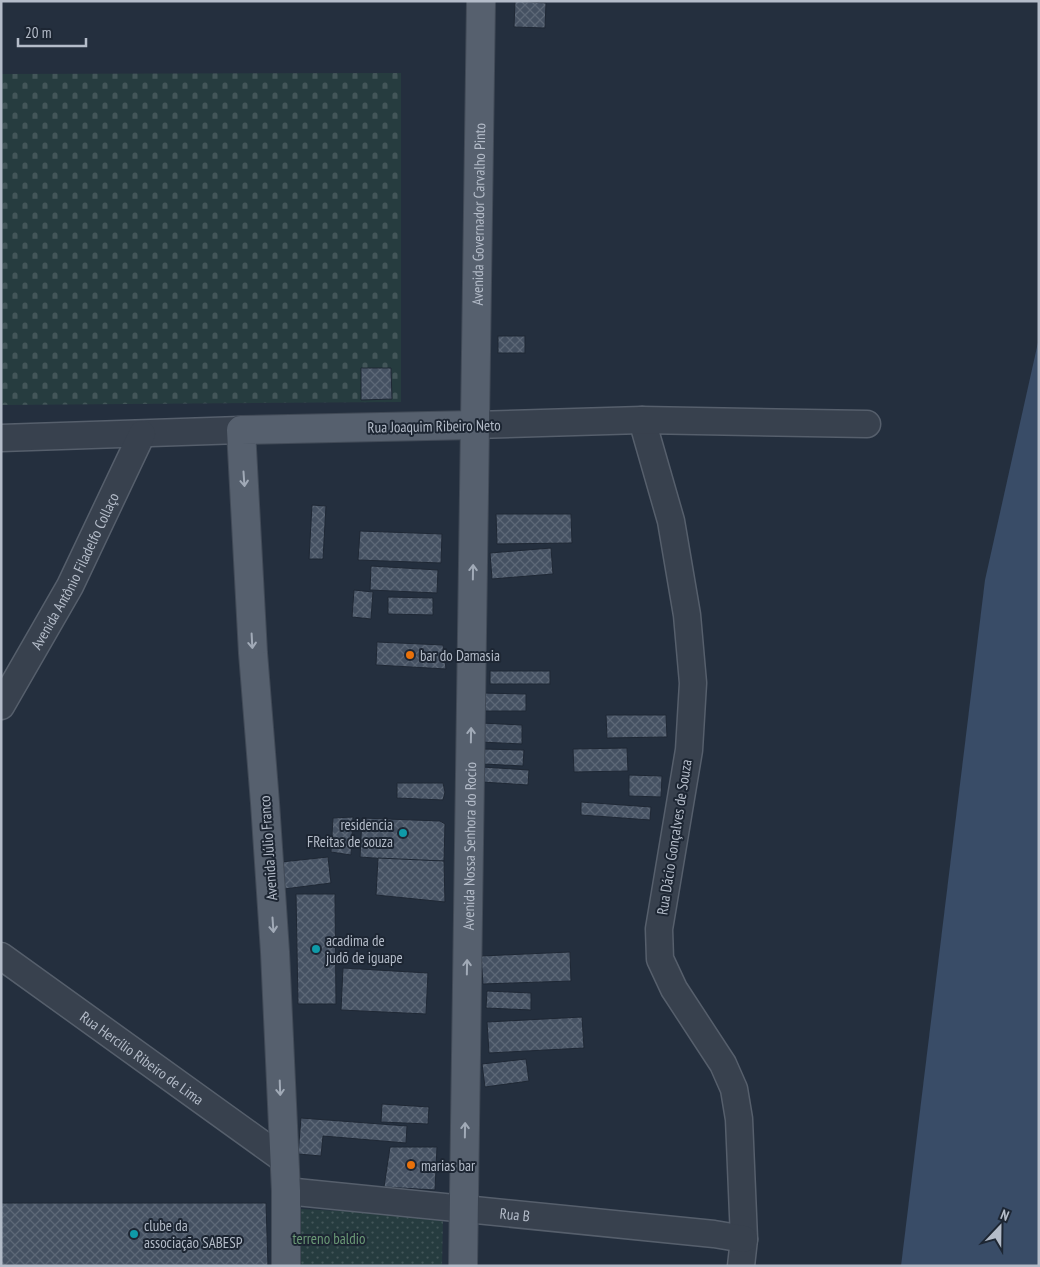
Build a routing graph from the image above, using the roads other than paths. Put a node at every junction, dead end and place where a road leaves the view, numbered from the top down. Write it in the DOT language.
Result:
graph roads {
  1 [pos="480,1"];
  2 [pos="642,420"];
  3 [pos="867,424"];
  4 [pos="474,425"];
  5 [pos="241,430"];
  6 [pos="142,434"];
  7 [pos="1,438"];
  8 [pos="1,706"];
  9 [pos="1,956"];
  10 [pos="283,1159"];
  11 [pos="286,1191"];
  12 [pos="464,1208"];
  13 [pos="744,1239"];
  14 [pos="286,1266"];
  15 [pos="463,1266"];
  16 [pos="741,1266"];
  1 -- 4 [label="main road, Avenida Governador Carvalho Pinto"];
  2 -- 3 [label="street, Rua Joaquim Ribeiro Neto"];
  2 -- 4 [label="street, Rua Joaquim Ribeiro Neto"];
  2 -- 13 [label="street, Rua Dácio Gonçalves de Souza"];
  4 -- 5 [label="main road, Rua Joaquim Ribeiro Neto"];
  12 -- 4 [label="main road, Avenida Nossa Senhora do Rocio, one-way"];
  5 -- 6 [label="street, Rua Joaquim Ribeiro Neto"];
  5 -- 10 [label="main road, Avenida Júlio Franco, one-way"];
  6 -- 7 [label="street, Rua Joaquim Ribeiro Neto"];
  6 -- 8 [label="street, Avenida Antônio Filadelfo Collaço"];
  9 -- 10 [label="street, Rua Hercílio Ribeiro de Lima"];
  10 -- 11 [label="main road, Avenida Júlio Franco"];
  11 -- 12 [label="street, Rua B"];
  11 -- 14 [label="main road, Avenida Júlio Franco"];
  12 -- 13 [label="street, Rua B"];
  12 -- 15 [label="main road, Avenida Nossa Senhora do Rocio"];
  13 -- 16 [label="street, Rua Dácio Gonçalves de Souza"];
}
